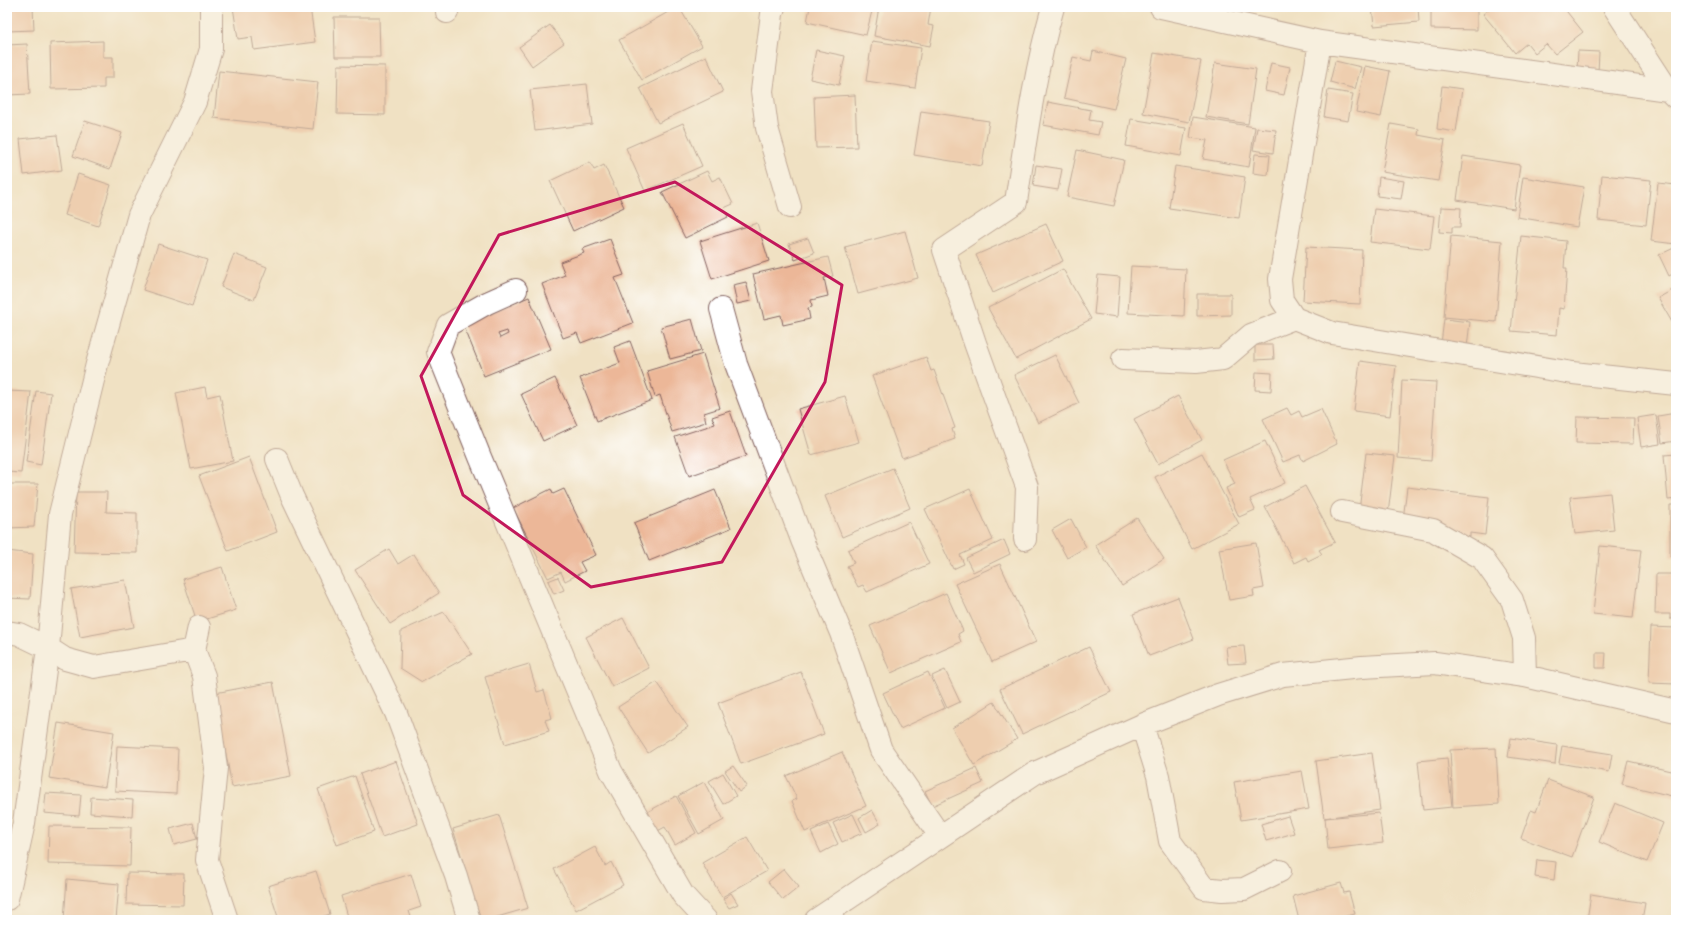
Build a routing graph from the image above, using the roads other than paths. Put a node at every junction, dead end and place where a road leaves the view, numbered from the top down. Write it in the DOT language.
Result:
graph roads {
  1 [pos="211,7"];
  2 [pos="774,7"];
  3 [pos="1053,7"];
  4 [pos="1161,7"];
  5 [pos="1614,7"];
  6 [pos="1320,42"];
  7 [pos="1672,94"];
  8 [pos="790,207"];
  9 [pos="516,290"];
  10 [pos="721,309"];
  11 [pos="1294,318"];
  12 [pos="1123,359"];
  13 [pos="1676,384"];
  14 [pos="278,459"];
  15 [pos="1342,512"];
  16 [pos="1025,539"];
  17 [pos="199,627"];
  18 [pos="7,632"];
  19 [pos="48,648"];
  20 [pos="194,650"];
  21 [pos="1526,676"];
  22 [pos="1676,711"];
  23 [pos="1142,725"];
  24 [pos="940,836"];
  25 [pos="1280,871"];
  26 [pos="7,899"];
  27 [pos="227,920"];
  28 [pos="469,920"];
  29 [pos="706,920"];
  30 [pos="816,920"];
  1 -- 19 [label="street"];
  2 -- 8 [label="street"];
  3 -- 16 [label="street"];
  4 -- 6 [label="street"];
  5 -- 7 [label="street"];
  6 -- 7 [label="street"];
  6 -- 11 [label="street"];
  9 -- 29 [label="street"];
  10 -- 24 [label="street"];
  11 -- 12 [label="street"];
  11 -- 13 [label="street"];
  14 -- 28 [label="street"];
  15 -- 21 [label="street"];
  17 -- 20 [label="street"];
  18 -- 19 [label="street"];
  19 -- 20 [label="street"];
  19 -- 26 [label="street"];
  20 -- 27 [label="street"];
  21 -- 22 [label="street"];
  21 -- 23 [label="street"];
  23 -- 24 [label="street"];
  23 -- 25 [label="street"];
  24 -- 30 [label="street"];
}
